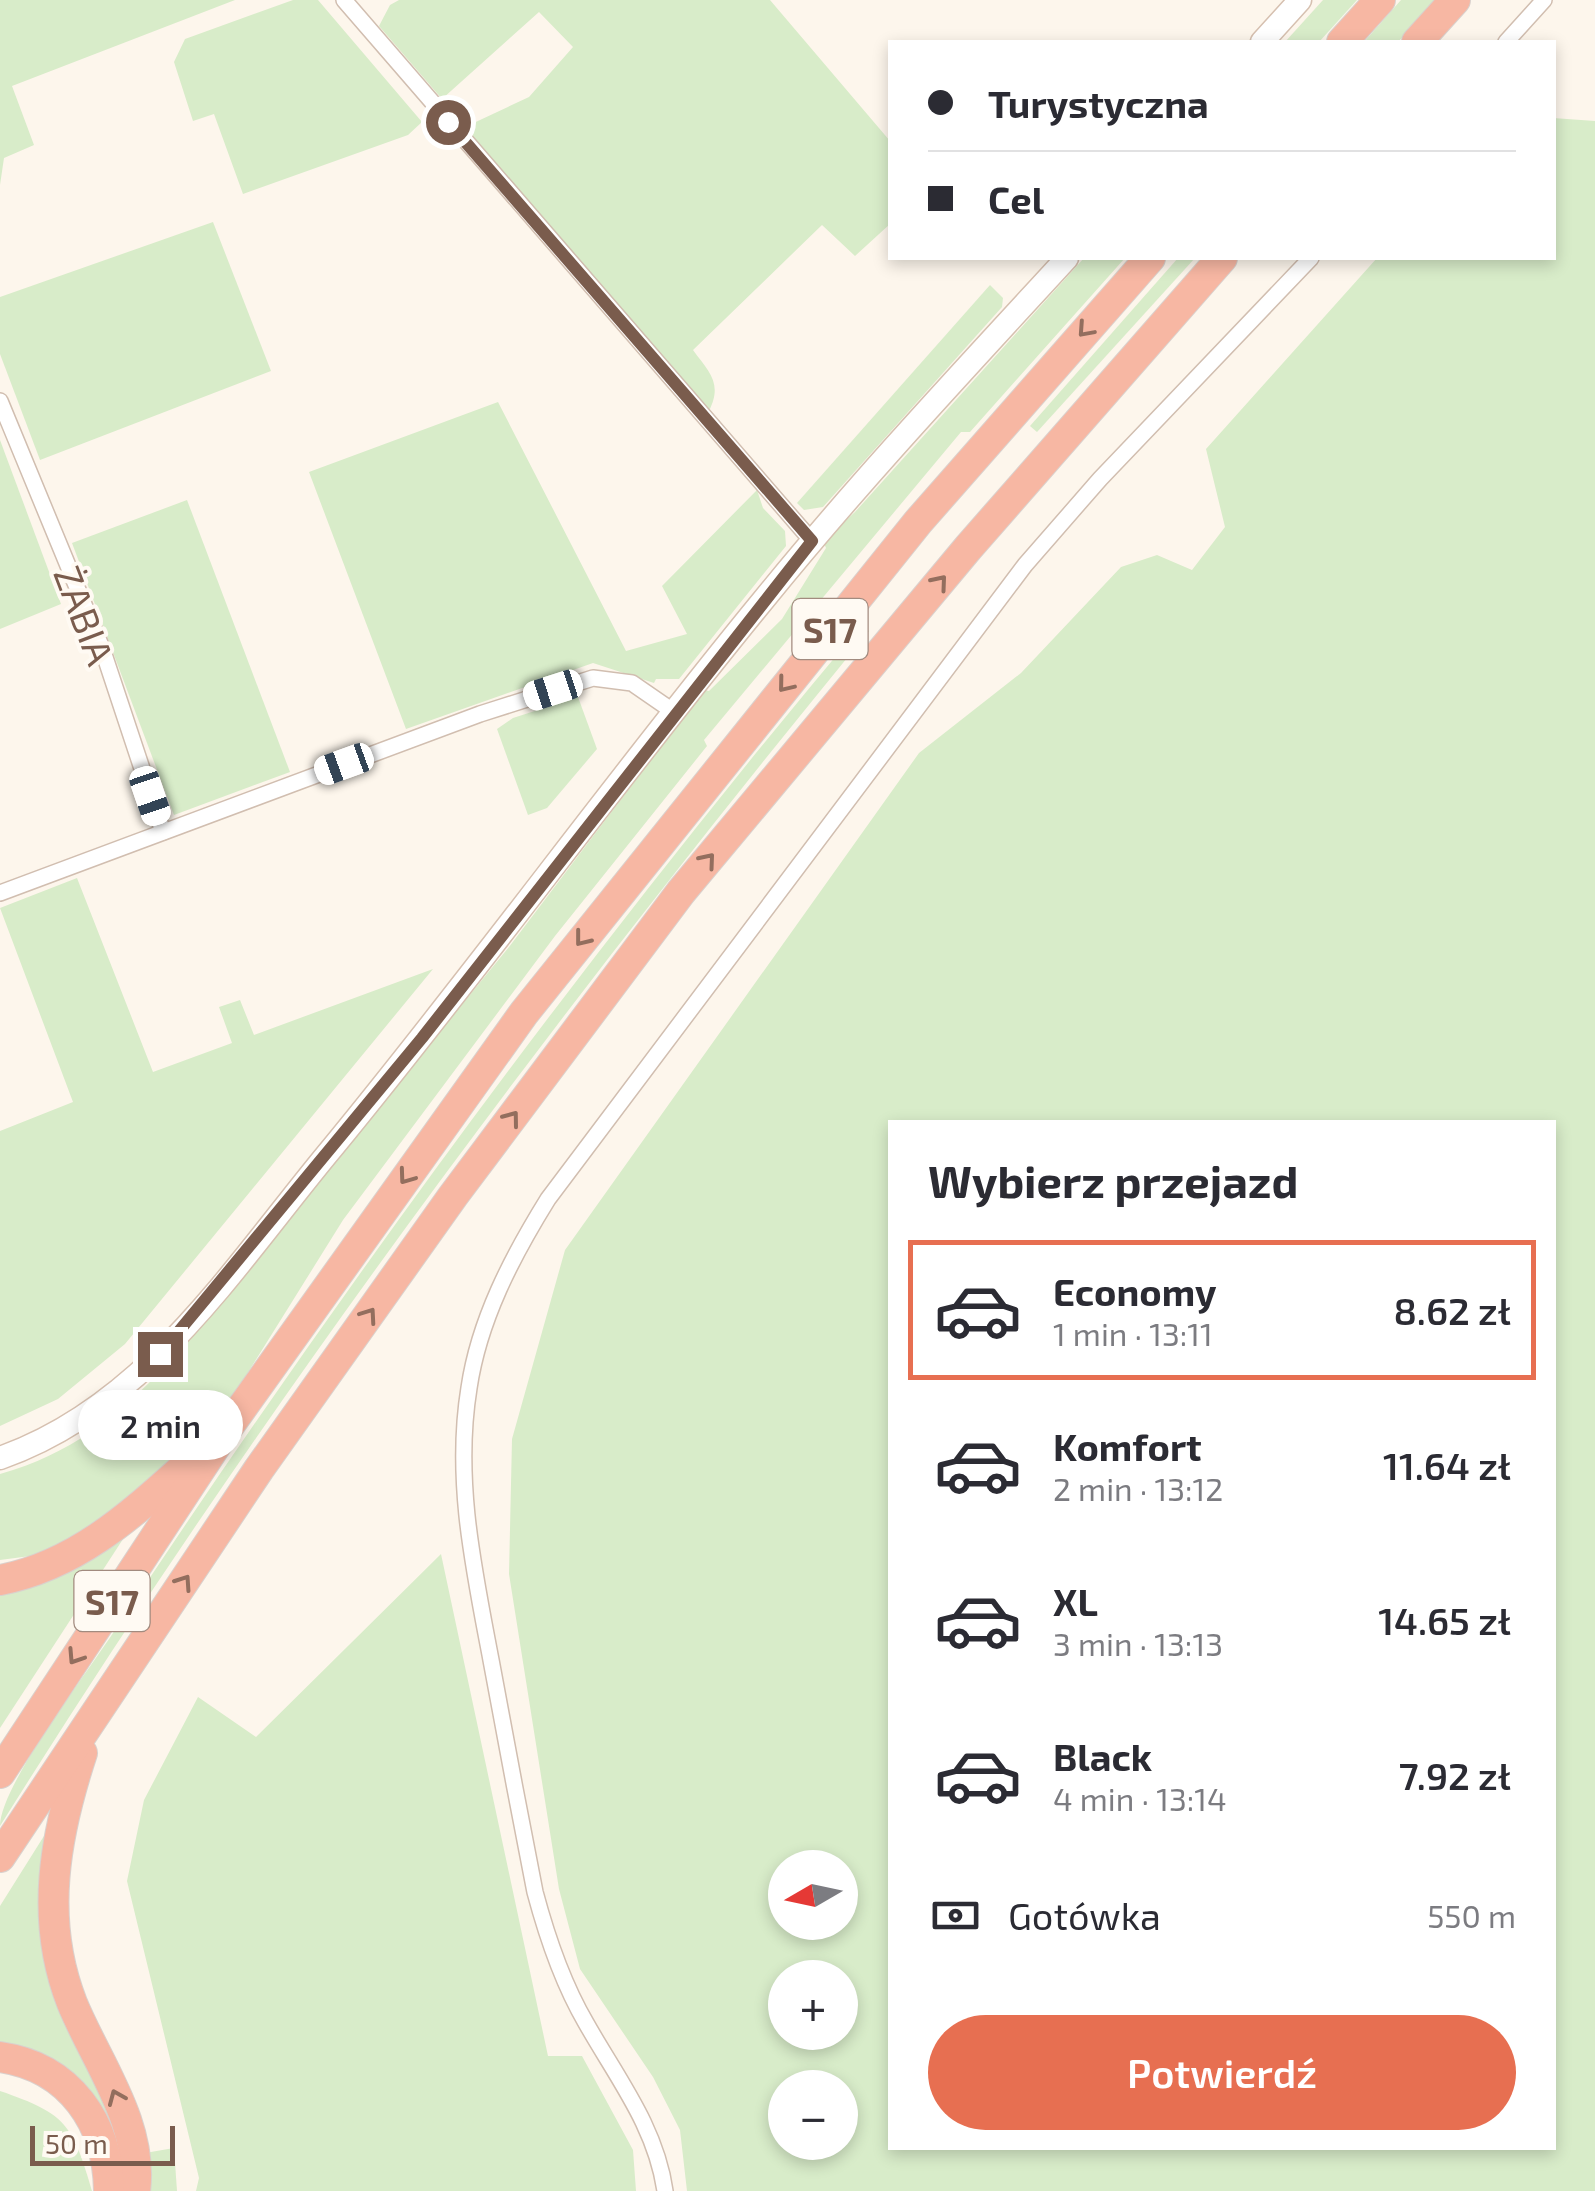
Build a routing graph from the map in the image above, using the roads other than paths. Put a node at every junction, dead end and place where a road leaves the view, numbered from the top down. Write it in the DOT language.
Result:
graph roads {
  1 [pos="344,0"];
  2 [pos="1300,0"];
  3 [pos="1380,0"];
  4 [pos="1455,0"];
  5 [pos="1544,0"];
  6 [pos="1264,40"];
  7 [pos="1344,40"];
  8 [pos="1419,40"];
  9 [pos="1508,40"];
  10 [pos="1065,260"];
  11 [pos="1148,260"];
  12 [pos="1220,260"];
  13 [pos="1309,260"];
  14 [pos="0,401"];
  15 [pos="812,541"];
  16 [pos="674,712"];
  17 [pos="163,832"];
  18 [pos="0,893"];
  19 [pos="226,1430"];
  20 [pos="0,1458"];
  21 [pos="0,1580"];
  22 [pos="92,1722"];
  23 [pos="0,1772"];
  24 [pos="0,1857"];
  25 [pos="0,2057"];
  26 [pos="109,2191"];
  27 [pos="135,2191"];
  28 [pos="665,2191"];
  1 -- 15 [label="street"];
  2 -- 6 [label="street"];
  3 -- 7 [label="highway"];
  4 -- 8 [label="highway"];
  5 -- 9 [label="street"];
  10 -- 15 [label="street"];
  11 -- 19 [label="highway, S17, one-way"];
  22 -- 12 [label="highway, S17, one-way"];
  13 -- 28 [label="street"];
  14 -- 17 [label="street, ŻABIA"];
  15 -- 16 [label="street"];
  16 -- 17 [label="street"];
  16 -- 20 [label="street"];
  17 -- 18 [label="street"];
  19 -- 21 [label="highway"];
  19 -- 23 [label="highway, S17, one-way"];
  22 -- 24 [label="highway, S17"];
  27 -- 22 [label="highway, one-way"];
  25 -- 26 [label="highway"];
}
